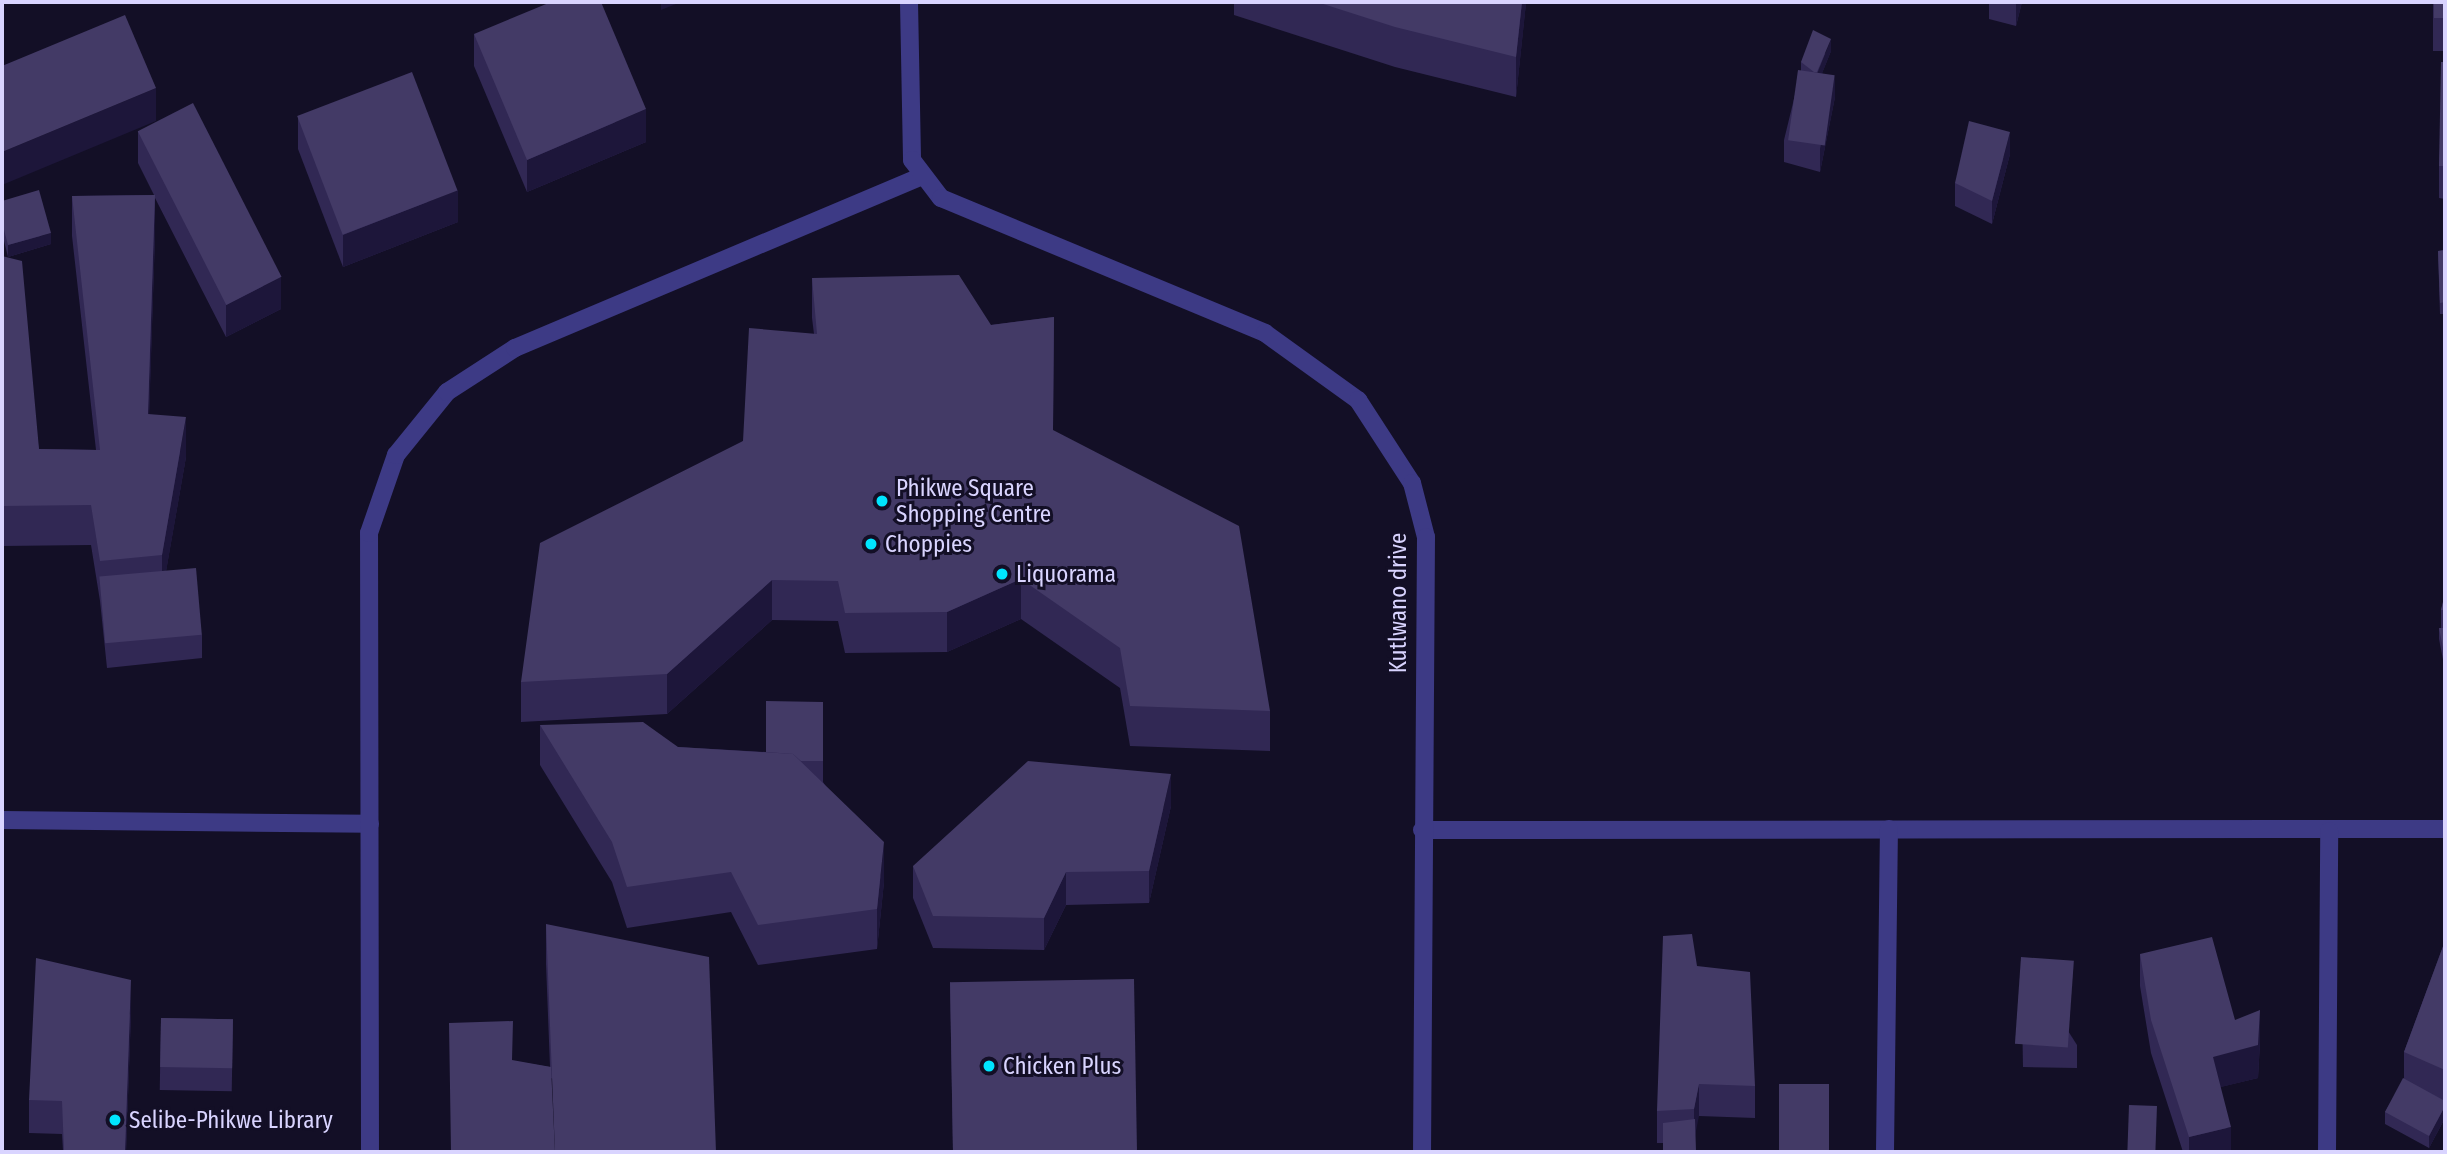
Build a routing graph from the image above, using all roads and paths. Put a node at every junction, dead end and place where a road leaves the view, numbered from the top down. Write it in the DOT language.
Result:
graph roads {
  1 [pos="909,2"];
  2 [pos="919,177"];
  3 [pos="2,820"];
  4 [pos="370,824"];
  5 [pos="1889,829"];
  6 [pos="2445,829"];
  7 [pos="1422,830"];
  8 [pos="2329,831"];
  9 [pos="370,1152"];
  10 [pos="1423,1152"];
  11 [pos="1885,1152"];
  12 [pos="2327,1152"];
  1 -- 2 [label="street"];
  2 -- 4 [label="street"];
  2 -- 7 [label="street, Kutlwano drive"];
  3 -- 4 [label="street"];
  4 -- 9 [label="street"];
  5 -- 7 [label="street"];
  5 -- 8 [label="street"];
  5 -- 11 [label="street"];
  6 -- 8 [label="street"];
  7 -- 10 [label="street, Kutlwano drive"];
  8 -- 12 [label="street"];
}
